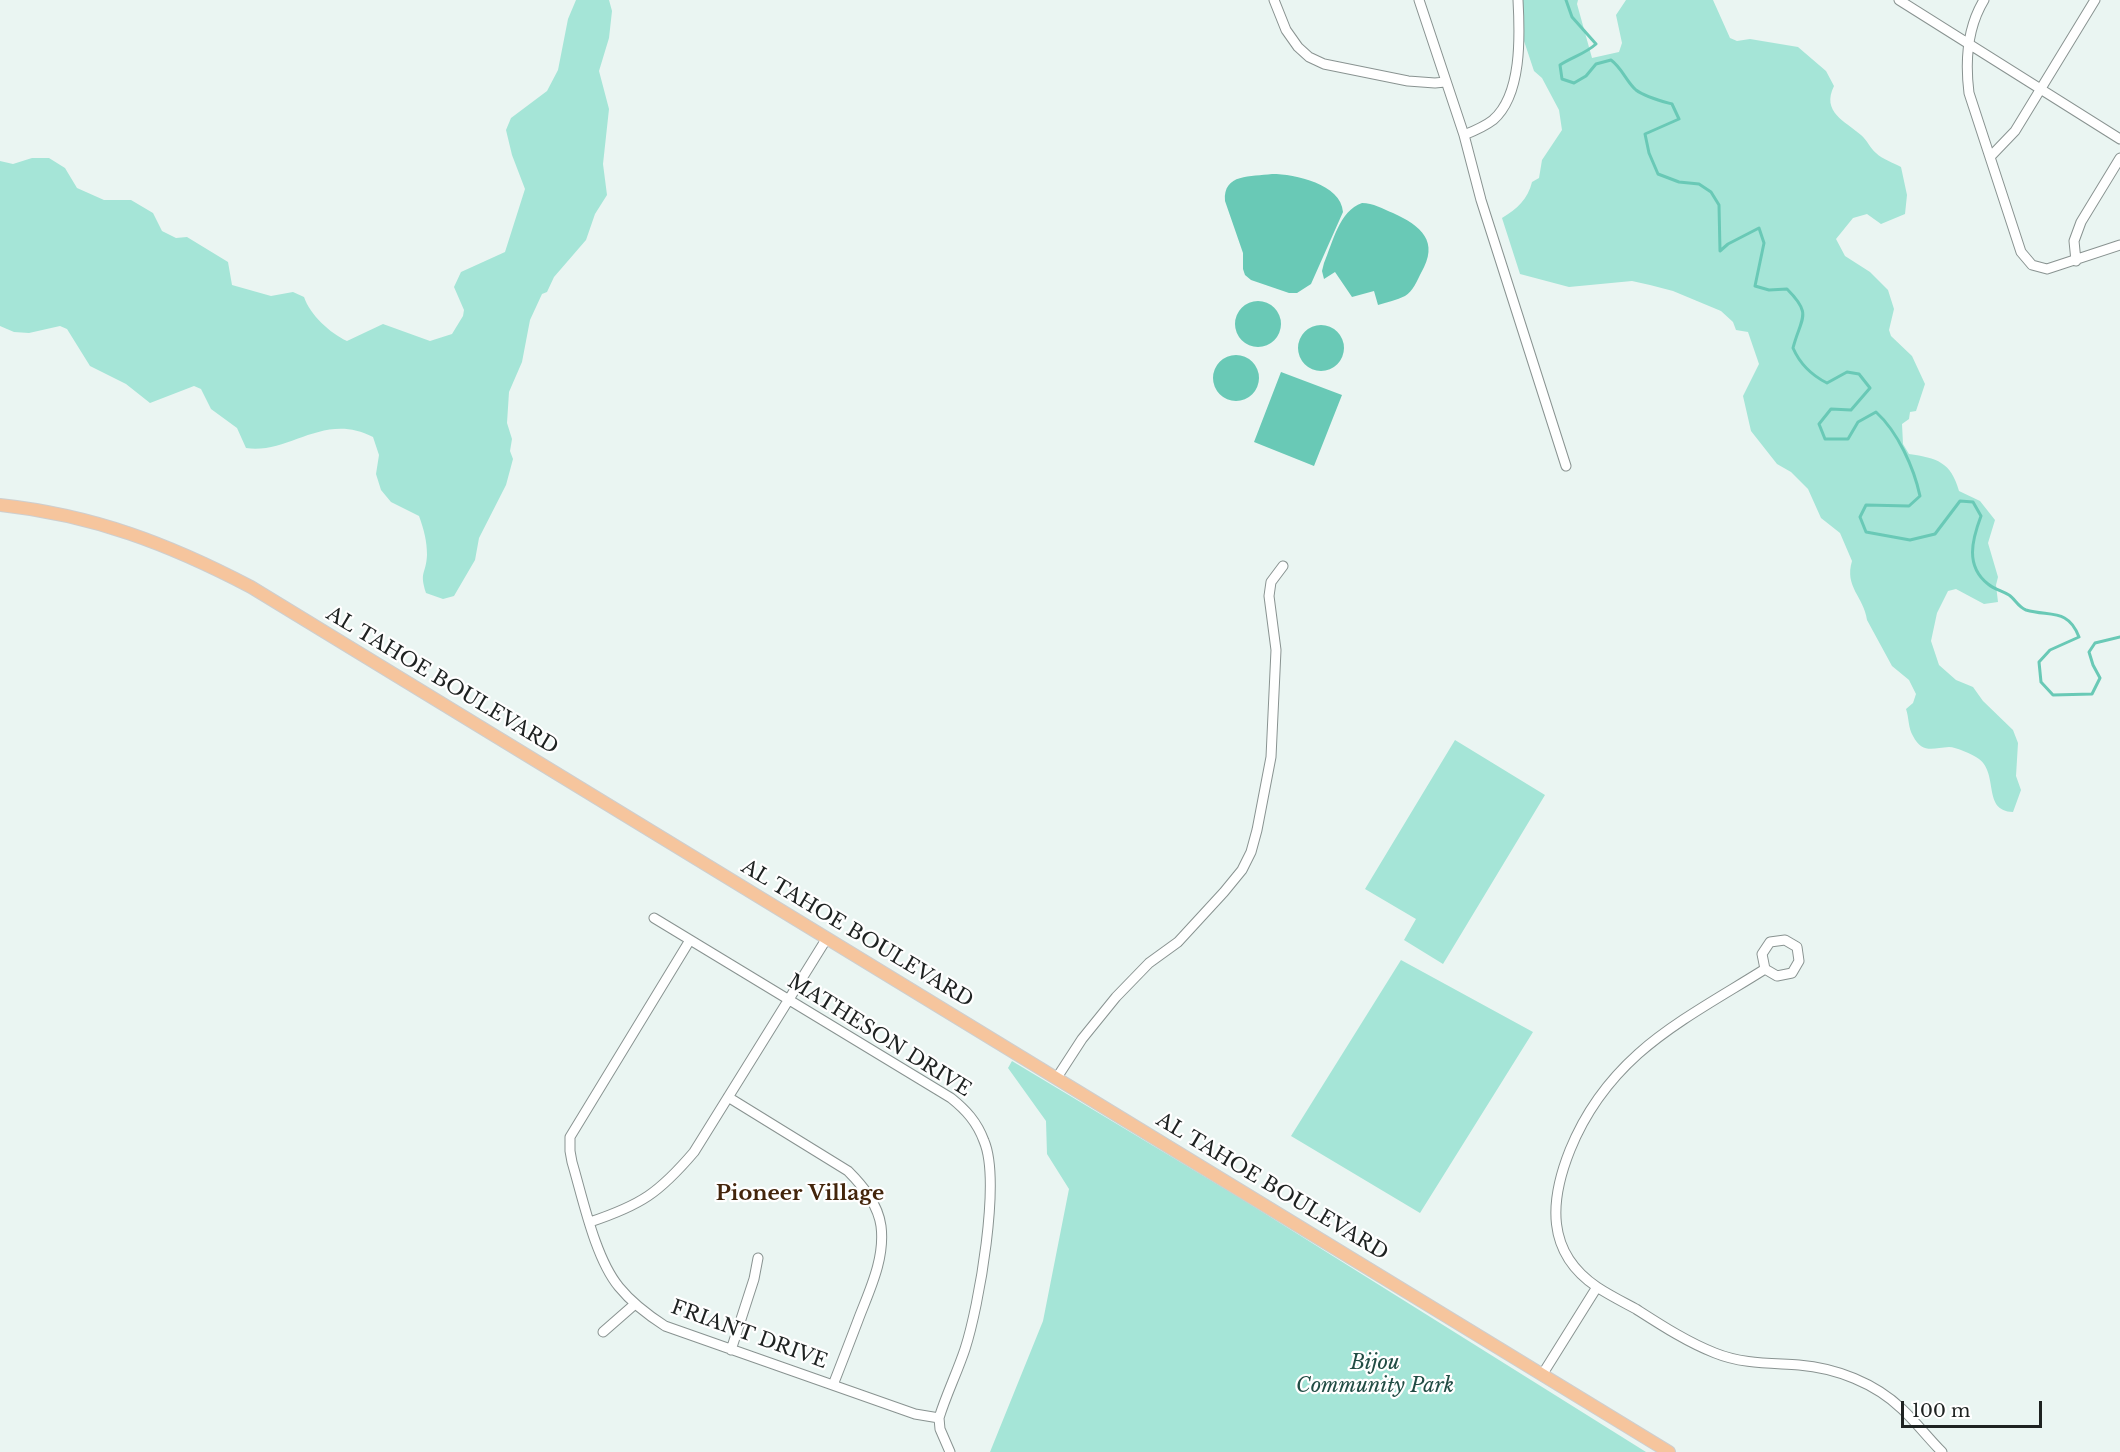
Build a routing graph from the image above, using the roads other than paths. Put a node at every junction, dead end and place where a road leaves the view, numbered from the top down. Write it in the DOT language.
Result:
graph roads {
  1 [pos="1274,0"];
  2 [pos="1419,0"];
  3 [pos="1518,0"];
  4 [pos="1899,0"];
  5 [pos="1984,0"];
  6 [pos="2095,0"];
  7 [pos="1968,45"];
  8 [pos="1445,82"];
  9 [pos="2040,89"];
  10 [pos="1464,135"];
  11 [pos="2120,139"];
  12 [pos="1991,156"];
  13 [pos="2120,158"];
  14 [pos="2120,245"];
  15 [pos="2076,261"];
  16 [pos="1566,466"];
  17 [pos="0,505"];
  18 [pos="1283,566"];
  19 [pos="654,918"];
  20 [pos="826,938"];
  21 [pos="690,940"];
  22 [pos="1765,969"];
  23 [pos="788,1000"];
  24 [pos="1056,1079"];
  25 [pos="728,1097"];
  26 [pos="590,1222"];
  27 [pos="758,1258"];
  28 [pos="1597,1287"];
  29 [pos="635,1304"];
  30 [pos="603,1332"];
  31 [pos="731,1350"];
  32 [pos="1542,1375"];
  33 [pos="834,1385"];
  34 [pos="939,1418"];
  35 [pos="950,1452"];
  36 [pos="1669,1452"];
  37 [pos="1941,1452"];
  1 -- 8 [label="street"];
  2 -- 8 [label="street"];
  3 -- 10 [label="street"];
  4 -- 7 [label="street"];
  5 -- 7 [label="street"];
  6 -- 9 [label="street"];
  7 -- 9 [label="street"];
  7 -- 12 [label="street"];
  8 -- 10 [label="street"];
  9 -- 11 [label="street"];
  9 -- 12 [label="street"];
  10 -- 16 [label="street"];
  12 -- 15 [label="street"];
  13 -- 15 [label="street"];
  14 -- 15 [label="street"];
  17 -- 20 [label="main road, AL TAHOE BOULEVARD"];
  18 -- 24 [label="street"];
  19 -- 21 [label="street, MATHESON DRIVE"];
  20 -- 23 [label="street"];
  20 -- 24 [label="main road, AL TAHOE BOULEVARD"];
  21 -- 23 [label="street, MATHESON DRIVE"];
  21 -- 26 [label="street, FRIANT DRIVE"];
  22 -- 22 [label="street"];
  22 -- 28 [label="street"];
  23 -- 25 [label="street"];
  23 -- 34 [label="street, MATHESON DRIVE"];
  24 -- 32 [label="main road, AL TAHOE BOULEVARD"];
  25 -- 26 [label="street"];
  25 -- 33 [label="street"];
  26 -- 29 [label="street, FRIANT DRIVE"];
  27 -- 31 [label="street"];
  28 -- 32 [label="street"];
  28 -- 37 [label="street"];
  29 -- 30 [label="street"];
  29 -- 31 [label="street, FRIANT DRIVE"];
  31 -- 33 [label="street, FRIANT DRIVE"];
  32 -- 36 [label="main road, AL TAHOE BOULEVARD"];
  33 -- 34 [label="street, FRIANT DRIVE"];
  34 -- 35 [label="street"];
}
